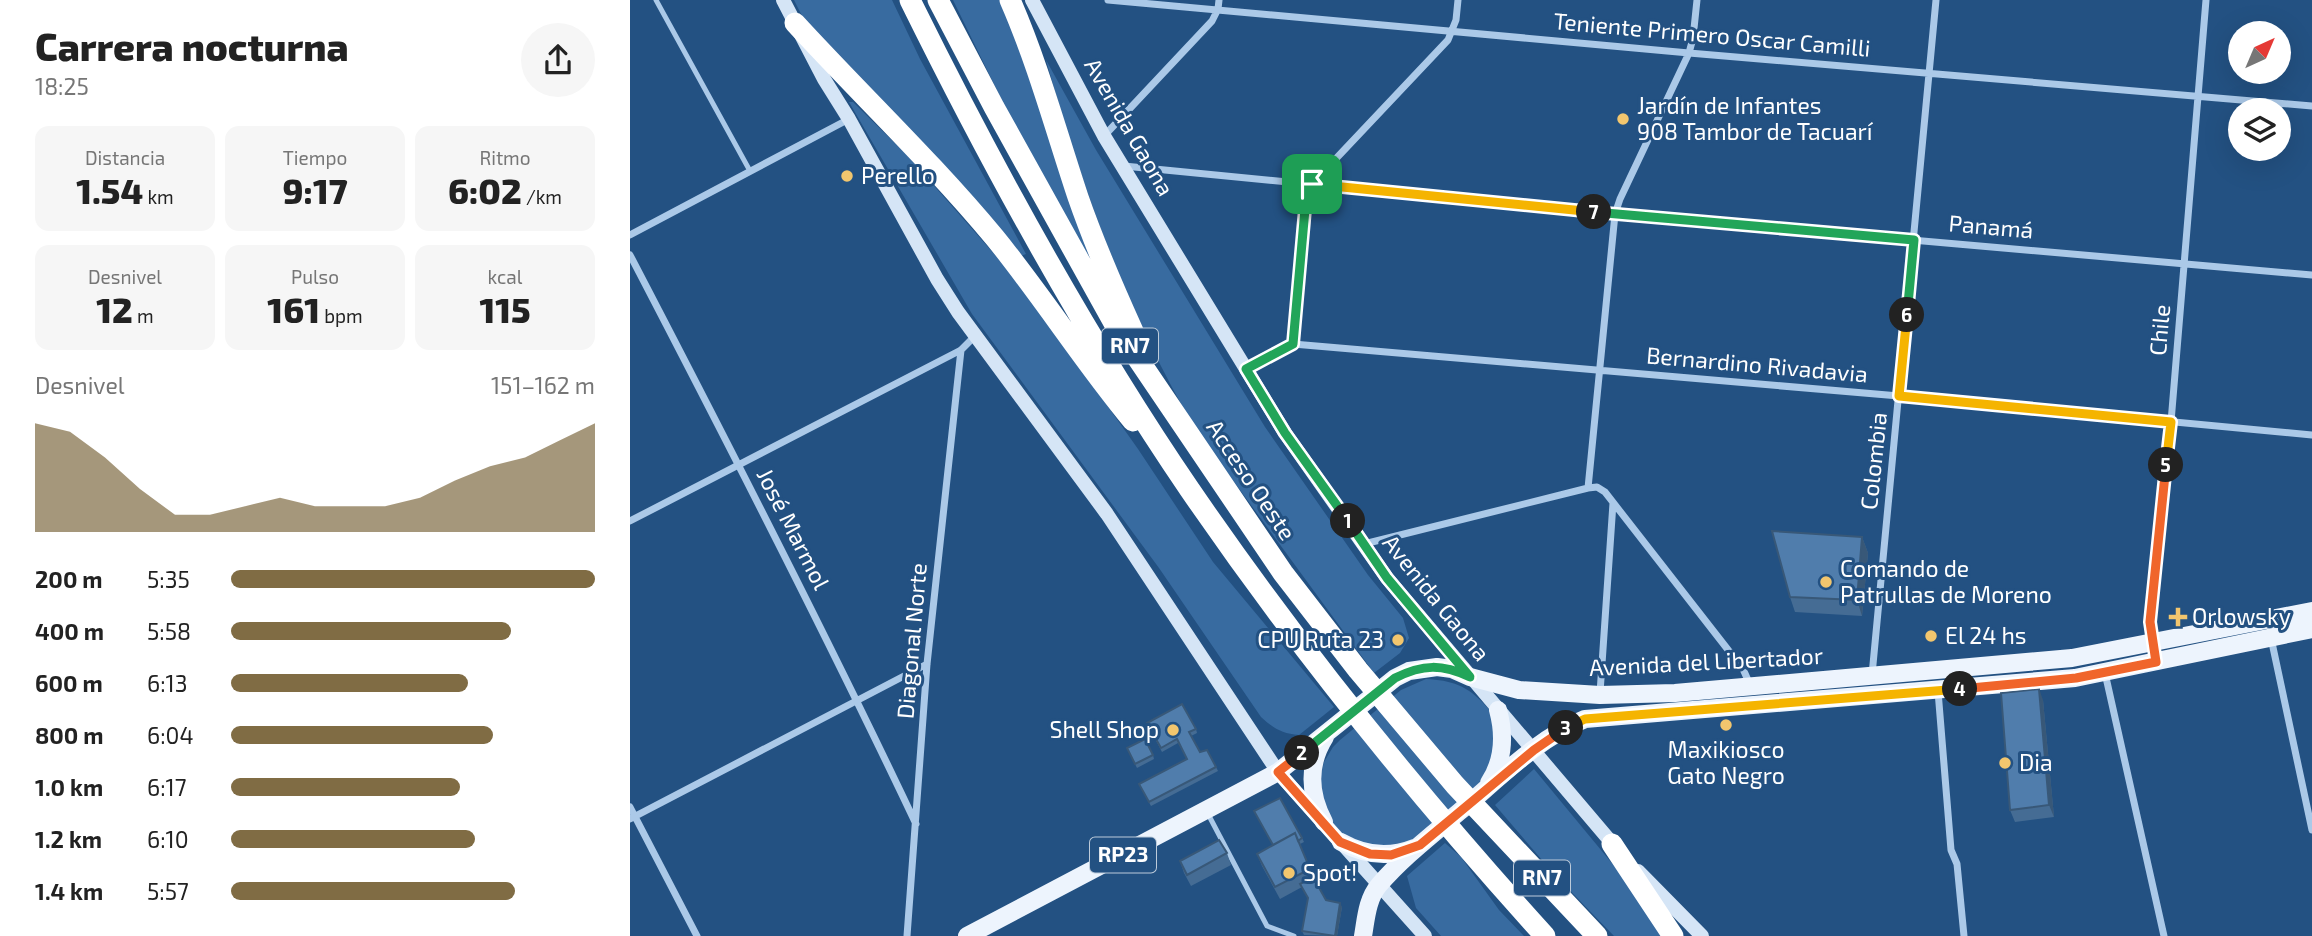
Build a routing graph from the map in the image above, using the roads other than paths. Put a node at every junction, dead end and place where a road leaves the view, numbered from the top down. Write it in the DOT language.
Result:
graph roads {
  1 [pos="656,0"];
  2 [pos="783,0"];
  3 [pos="910,0"];
  4 [pos="938,0"];
  5 [pos="1010,0"];
  6 [pos="1108,0"];
  7 [pos="1458,0"];
  8 [pos="1697,0"];
  9 [pos="1936,0"];
  10 [pos="2206,0"];
  11 [pos="1035,1"];
  12 [pos="1219,4"];
  13 [pos="795,23"];
  14 [pos="1453,31"];
  15 [pos="1689,53"];
  16 [pos="1929,72"];
  17 [pos="2198,96"];
  18 [pos="2312,106"];
  19 [pos="849,119"];
  20 [pos="1104,136"];
  21 [pos="1124,166"];
  22 [pos="750,171"];
  23 [pos="1312,184"];
  24 [pos="1615,214"];
  25 [pos="630,235"];
  26 [pos="1914,240"];
  27 [pos="630,255"];
  28 [pos="2185,263"];
  29 [pos="2312,275"];
  30 [pos="975,336"];
  31 [pos="1293,344"];
  32 [pos="961,349"];
  33 [pos="1246,369"];
  34 [pos="1598,370"];
  35 [pos="1899,396"];
  36 [pos="2171,422"];
  37 [pos="1182,426"];
  38 [pos="2312,435"];
  39 [pos="739,464"];
  40 [pos="1189,488"];
  41 [pos="1588,488"];
  42 [pos="1613,502"];
  43 [pos="630,521"];
  44 [pos="1364,544"];
  45 [pos="2312,611"];
  46 [pos="2312,629"];
  47 [pos="2271,637"];
  48 [pos="2152,643"];
  49 [pos="2156,662"];
  50 [pos="928,664"];
  51 [pos="2105,673"];
  52 [pos="1872,676"];
  53 [pos="1470,677"];
  54 [pos="1751,687"];
  55 [pos="1938,691"];
  56 [pos="1600,695"];
  57 [pos="858,701"];
  58 [pos="1498,710"];
  59 [pos="1329,731"];
  60 [pos="1534,750"];
  61 [pos="1278,772"];
  62 [pos="1483,792"];
  63 [pos="630,807"];
  64 [pos="1206,811"];
  65 [pos="633,818"];
  66 [pos="1324,822"];
  67 [pos="916,824"];
  68 [pos="2312,830"];
  69 [pos="1340,842"];
  70 [pos="1612,844"];
  71 [pos="1420,845"];
  72 [pos="1378,886"];
  73 [pos="697,936"];
  74 [pos="907,936"];
  75 [pos="967,936"];
  76 [pos="1294,936"];
  77 [pos="1363,936"];
  78 [pos="1425,936"];
  79 [pos="1545,936"];
  80 [pos="1597,936"];
  81 [pos="1673,936"];
  82 [pos="1702,936"];
  83 [pos="1964,936"];
  84 [pos="2164,936"];
  1 -- 22 [label="lane"];
  2 -- 13 [label="main road"];
  3 -- 40 [label="highway, RN7"];
  4 -- 37 [label="highway, Acceso Oeste / RN7"];
  5 -- 37 [label="highway"];
  6 -- 12 [label="street, Teniente Primero Oscar Camilli"];
  7 -- 14 [label="street"];
  8 -- 15 [label="street"];
  9 -- 16 [label="street, Colombia"];
  10 -- 17 [label="street, Chile"];
  11 -- 20 [label="main road, Avenida Gaona"];
  12 -- 14 [label="street, Teniente Primero Oscar Camilli"];
  12 -- 20 [label="street"];
  13 -- 19 [label="main road"];
  13 -- 40 [label="highway"];
  14 -- 15 [label="street, Teniente Primero Oscar Camilli"];
  14 -- 23 [label="street"];
  15 -- 16 [label="street, Teniente Primero Oscar Camilli"];
  15 -- 24 [label="street"];
  16 -- 17 [label="street, Teniente Primero Oscar Camilli"];
  16 -- 26 [label="street, Colombia"];
  17 -- 18 [label="street, Teniente Primero Oscar Camilli"];
  17 -- 28 [label="street, Chile"];
  19 -- 22 [label="street"];
  19 -- 30 [label="main road"];
  20 -- 21 [label="main road, Avenida Gaona"];
  21 -- 23 [label="street, Panamá"];
  21 -- 33 [label="main road, Avenida Gaona"];
  22 -- 25 [label="street"];
  23 -- 24 [label="street, Panamá"];
  23 -- 31 [label="street"];
  24 -- 26 [label="street, Panamá"];
  24 -- 34 [label="street"];
  26 -- 28 [label="street, Panamá"];
  26 -- 35 [label="street, Colombia"];
  27 -- 39 [label="street, José Marmol"];
  28 -- 29 [label="street, Panamá"];
  28 -- 36 [label="street, Chile"];
  30 -- 32 [label="street"];
  30 -- 61 [label="main road"];
  31 -- 33 [label="street"];
  31 -- 34 [label="street, Bernardino Rivadavia"];
  32 -- 39 [label="street"];
  32 -- 50 [label="street, Diagonal Norte"];
  33 -- 44 [label="main road, Avenida Gaona"];
  34 -- 35 [label="street, Bernardino Rivadavia"];
  34 -- 41 [label="street"];
  35 -- 36 [label="street, Bernardino Rivadavia"];
  35 -- 52 [label="street, Colombia"];
  36 -- 38 [label="street, Bernardino Rivadavia"];
  36 -- 48 [label="street, Chile"];
  37 -- 80 [label="highway, Acceso Oeste / RN7"];
  39 -- 43 [label="street"];
  39 -- 57 [label="street, José Marmol"];
  40 -- 79 [label="highway, RN7"];
  41 -- 42 [label="street"];
  41 -- 44 [label="street"];
  42 -- 54 [label="street"];
  42 -- 56 [label="street"];
  44 -- 53 [label="main road, Avenida Gaona"];
  45 -- 48 [label="main road, Avenida del Libertador / RP23"];
  46 -- 47 [label="main road, Avenida del Libertador"];
  47 -- 49 [label="main road, Avenida del Libertador"];
  47 -- 68 [label="street"];
  48 -- 49 [label="street, Chile"];
  48 -- 52 [label="main road, Avenida del Libertador / RP23"];
  49 -- 51 [label="main road, Avenida del Libertador"];
  50 -- 57 [label="street"];
  50 -- 67 [label="street, Diagonal Norte"];
  51 -- 55 [label="main road, Avenida del Libertador"];
  51 -- 84 [label="street"];
  52 -- 54 [label="main road, Avenida del Libertador / RP23"];
  53 -- 56 [label="main road, Avenida del Libertador / RP23"];
  53 -- 58 [label="main road, Avenida Gaona"];
  53 -- 59 [label="main road, Avenida del Libertador / RP23"];
  54 -- 56 [label="main road, Avenida del Libertador / RP23"];
  55 -- 60 [label="main road, Avenida del Libertador"];
  55 -- 83 [label="street"];
  57 -- 65 [label="street"];
  57 -- 67 [label="street, José Marmol"];
  58 -- 60 [label="main road, Avenida Gaona"];
  58 -- 62 [label="main road"];
  59 -- 61 [label="main road, Avenida del Libertador / RP23"];
  59 -- 66 [label="main road"];
  60 -- 62 [label="main road, Avenida del Libertador"];
  60 -- 70 [label="main road, Avenida Gaona"];
  61 -- 64 [label="main road, Avenida del Libertador / RP23"];
  61 -- 66 [label="main road"];
  62 -- 71 [label="main road, Avenida del Libertador"];
  63 -- 65 [label="street"];
  64 -- 75 [label="main road, Avenida del Libertador / RP23"];
  64 -- 76 [label="lane"];
  65 -- 73 [label="street"];
  66 -- 69 [label="main road"];
  67 -- 74 [label="street, Diagonal Norte"];
  69 -- 71 [label="main road"];
  69 -- 72 [label="main road"];
  70 -- 81 [label="highway"];
  70 -- 82 [label="main road, Avenida Gaona"];
  71 -- 72 [label="main road, Avenida del Libertador"];
  72 -- 77 [label="main road"];
  72 -- 78 [label="main road"];
}
